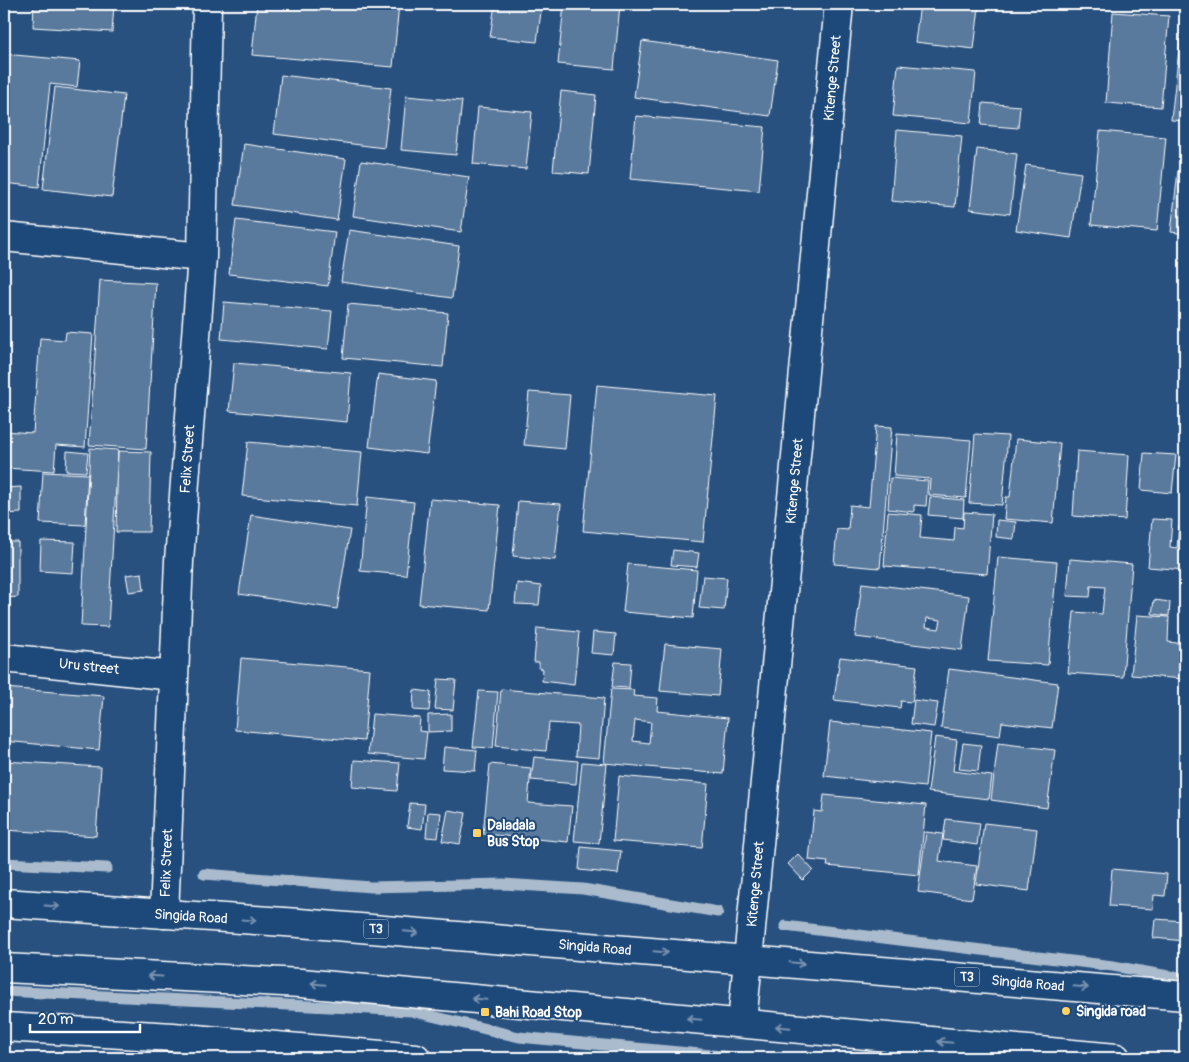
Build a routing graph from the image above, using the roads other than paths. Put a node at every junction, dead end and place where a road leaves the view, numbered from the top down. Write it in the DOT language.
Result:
graph roads {
  1 [pos="207,4"];
  2 [pos="839,4"];
  3 [pos="4,237"];
  4 [pos="202,257"];
  5 [pos="4,658"];
  6 [pos="174,676"];
  7 [pos="4,903"];
  8 [pos="164,914"];
  9 [pos="748,959"];
  10 [pos="4,968"];
  11 [pos="1185,996"];
  12 [pos="742,1023"];
  13 [pos="4,1027"];
  14 [pos="416,1058"];
  15 [pos="1116,1058"];
  1 -- 4 [label="main road, Felix Street"];
  2 -- 9 [label="main road, Kitenge Street"];
  3 -- 4 [label="main road"];
  4 -- 6 [label="main road, Felix Street"];
  5 -- 6 [label="main road, Uru street"];
  6 -- 8 [label="main road, Felix Street"];
  7 -- 8 [label="main road, Singida Road / T3, one-way"];
  8 -- 9 [label="main road, Singida Road / T3, one-way"];
  9 -- 11 [label="main road, Singida Road / T3, one-way"];
  9 -- 12 [label="main road, Kitenge Street"];
  12 -- 10 [label="main road, one-way"];
  15 -- 12 [label="main road, one-way"];
  13 -- 14 [label="main road"];
}
